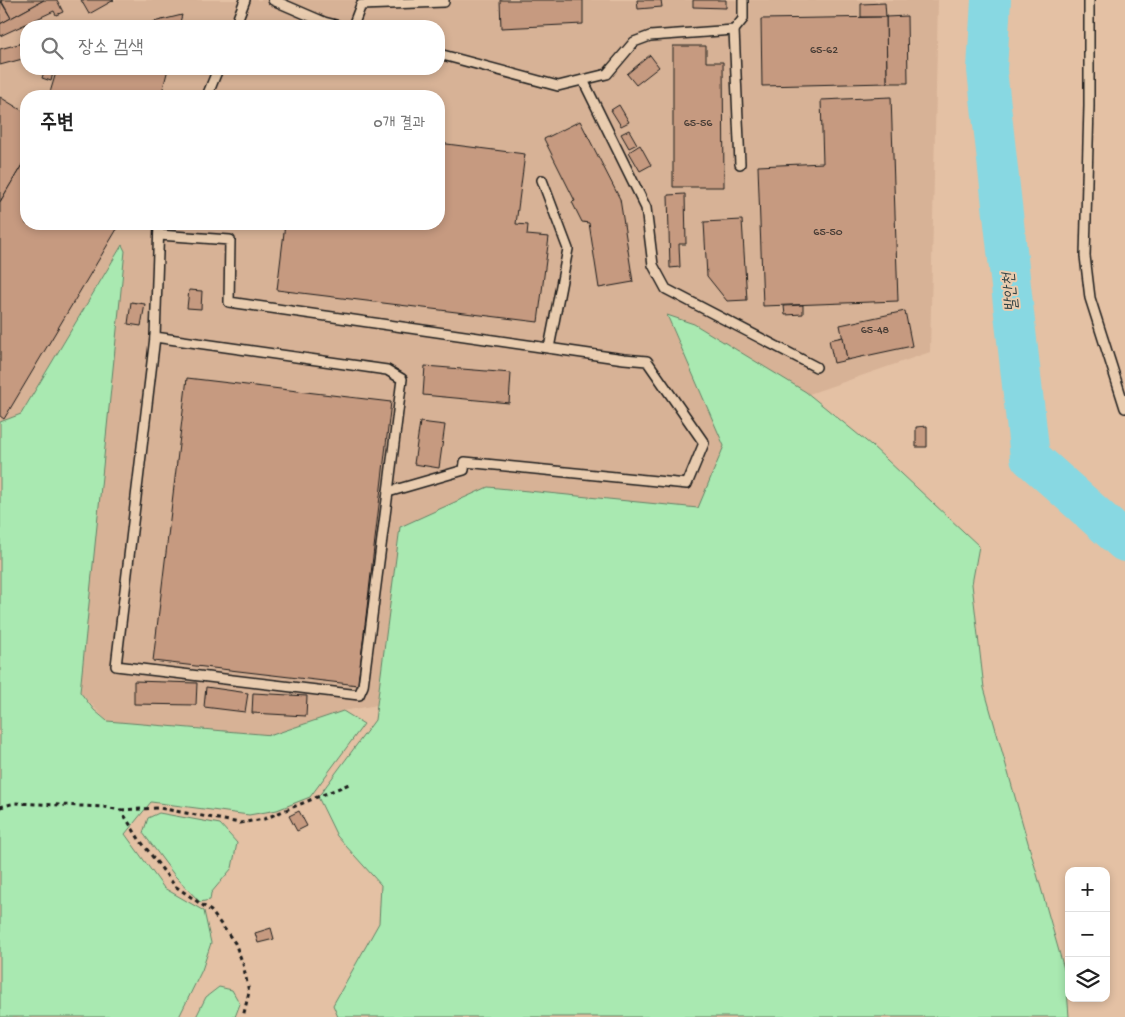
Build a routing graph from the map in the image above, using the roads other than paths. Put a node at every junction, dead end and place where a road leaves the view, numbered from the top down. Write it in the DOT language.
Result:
graph roads {
  1 [pos="245,0"];
  2 [pos="273,0"];
  3 [pos="444,0"];
  4 [pos="743,0"];
  5 [pos="1089,0"];
  6 [pos="237,20"];
  7 [pos="319,20"];
  8 [pos="355,20"];
  9 [pos="734,30"];
  10 [pos="445,56"];
  11 [pos="216,75"];
  12 [pos="583,80"];
  13 [pos="209,90"];
  14 [pos="740,164"];
  15 [pos="542,180"];
  16 [pos="158,230"];
  17 [pos="158,235"];
  18 [pos="155,337"];
  19 [pos="549,348"];
  20 [pos="816,367"];
  21 [pos="1125,408"];
  22 [pos="388,492"];
  1 -- 6 [label="lane"];
  2 -- 7 [label="lane"];
  3 -- 8 [label="lane"];
  4 -- 9 [label="lane"];
  5 -- 21 [label="lane"];
  9 -- 12 [label="lane"];
  9 -- 14 [label="lane"];
  10 -- 12 [label="lane"];
  11 -- 13 [label="lane"];
  12 -- 20 [label="lane"];
  15 -- 19 [label="lane"];
  16 -- 17 [label="lane"];
  17 -- 18 [label="lane"];
  17 -- 19 [label="lane"];
  18 -- 22 [label="lane"];
  18 -- 22 [label="lane"];
  19 -- 22 [label="lane"];
}
